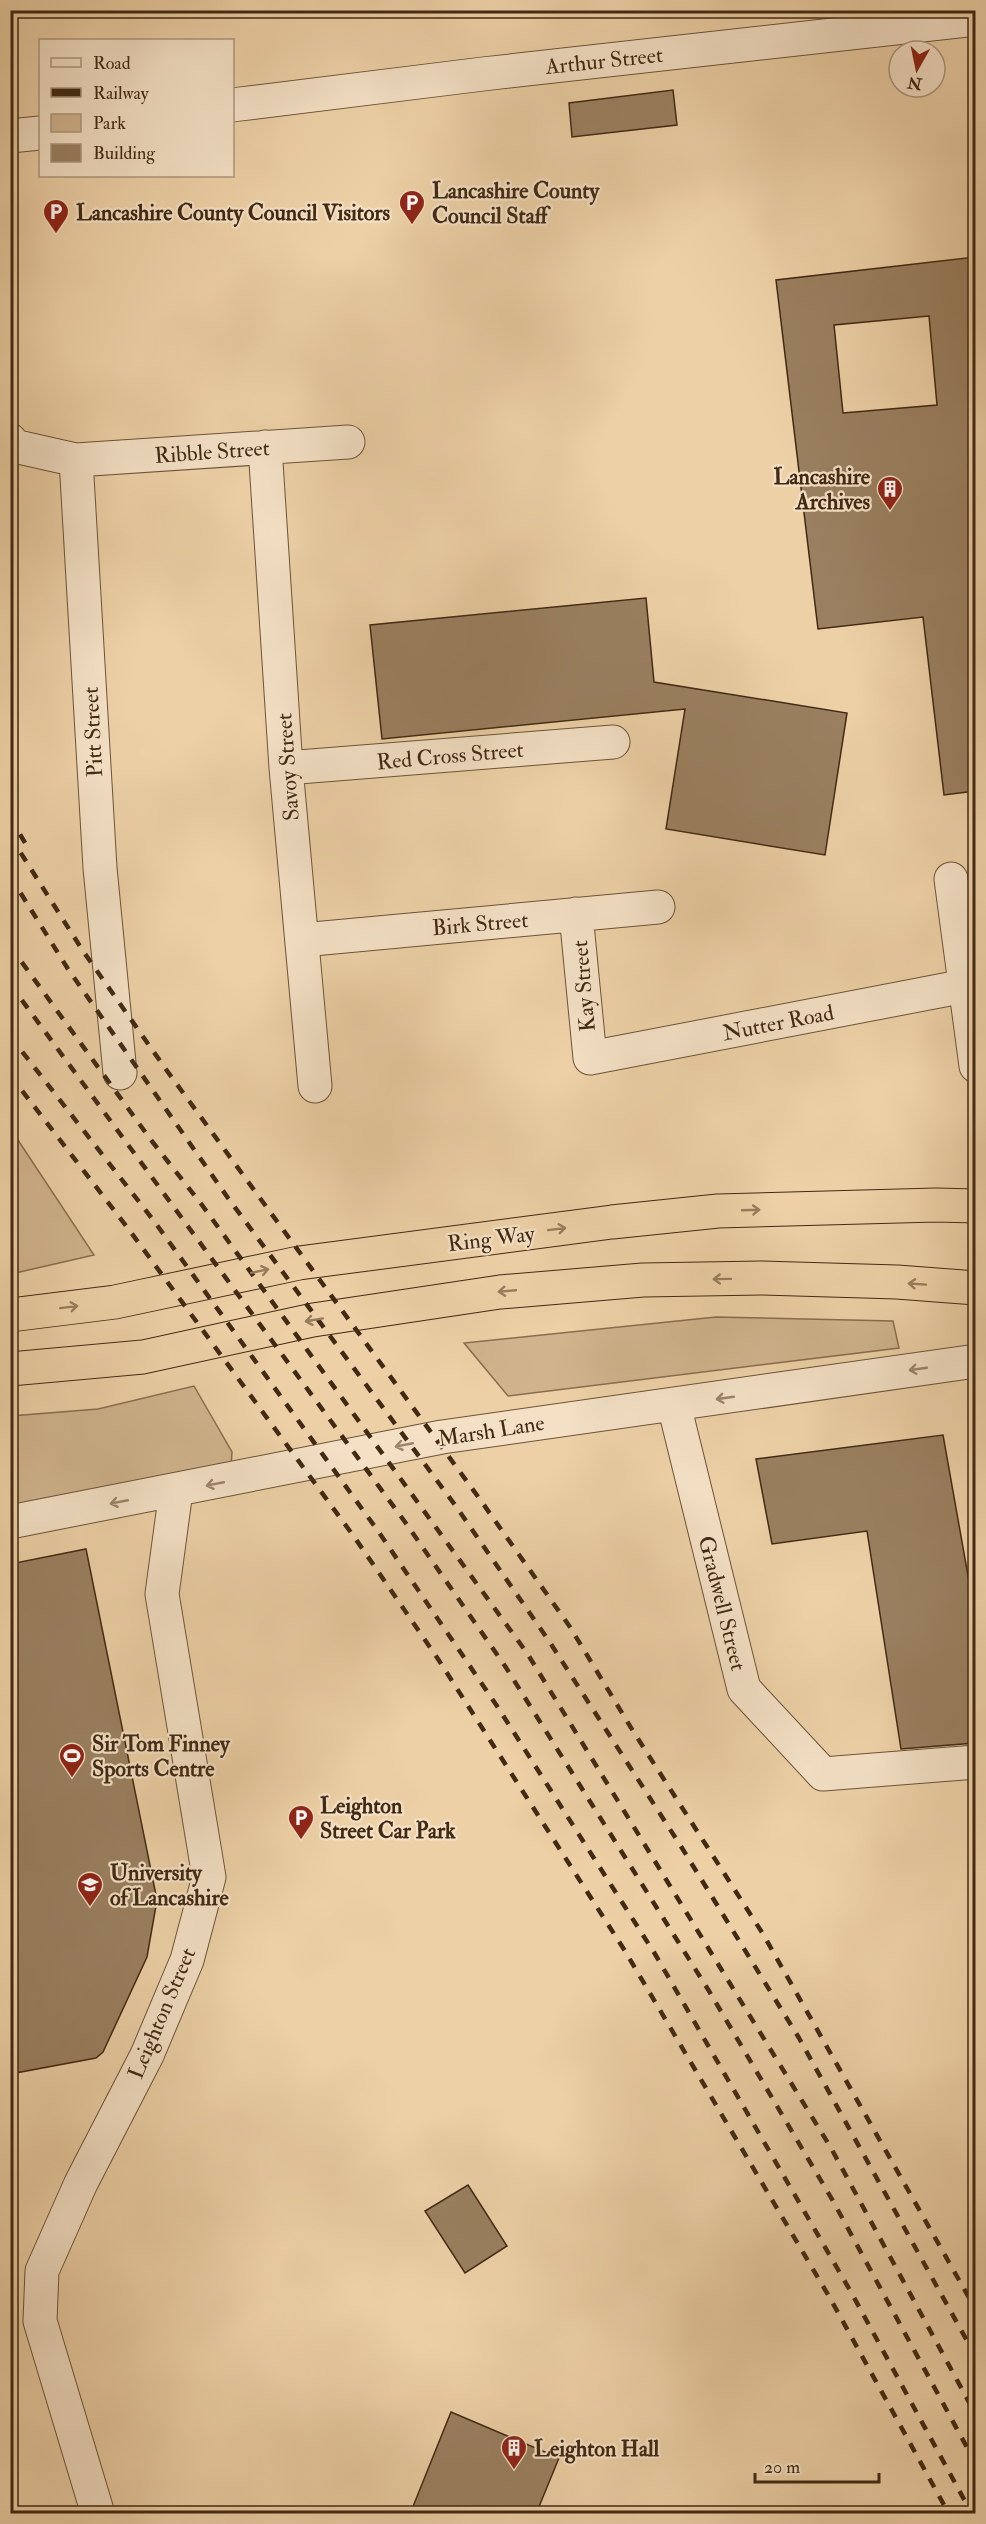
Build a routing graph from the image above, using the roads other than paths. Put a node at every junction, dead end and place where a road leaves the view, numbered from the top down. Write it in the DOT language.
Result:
graph roads {
  1 [pos="975,19"];
  2 [pos="234,105"];
  3 [pos="39,133"];
  4 [pos="10,136"];
  5 [pos="10,440"];
  6 [pos="348,442"];
  7 [pos="265,447"];
  8 [pos="76,460"];
  9 [pos="613,742"];
  10 [pos="286,768"];
  11 [pos="951,879"];
  12 [pos="658,907"];
  13 [pos="576,914"];
  14 [pos="967,932"];
  15 [pos="302,940"];
  16 [pos="965,986"];
  17 [pos="590,1058"];
  18 [pos="975,1066"];
  19 [pos="120,1073"];
  20 [pos="315,1086"];
  21 [pos="975,1206"];
  22 [pos="975,1288"];
  23 [pos="10,1315"];
  24 [pos="975,1360"];
  25 [pos="10,1369"];
  26 [pos="674,1405"];
  27 [pos="176,1491"];
  28 [pos="10,1522"];
  29 [pos="975,1762"];
  30 [pos="98,2514"];
  1 -- 2 [label="street, Arthur Street"];
  3 -- 4 [label="street"];
  5 -- 8 [label="street"];
  6 -- 7 [label="street, Ribble Street"];
  7 -- 8 [label="street, Ribble Street"];
  7 -- 10 [label="street, Savoy Street"];
  8 -- 19 [label="street, Pitt Street"];
  9 -- 10 [label="street, Red Cross Street"];
  10 -- 15 [label="street, Savoy Street"];
  11 -- 14 [label="street"];
  12 -- 13 [label="street, Birk Street"];
  13 -- 15 [label="street, Birk Street"];
  13 -- 17 [label="street, Kay Street"];
  14 -- 16 [label="street"];
  15 -- 20 [label="street, Savoy Street"];
  16 -- 17 [label="street, Nutter Road"];
  16 -- 18 [label="street"];
  23 -- 21 [label="highway, Ring Way, one-way"];
  22 -- 25 [label="highway, one-way"];
  24 -- 26 [label="street, Marsh Lane, one-way"];
  26 -- 27 [label="street, Marsh Lane, one-way"];
  26 -- 29 [label="street, Gradwell Street"];
  27 -- 28 [label="street, Marsh Lane, one-way"];
  27 -- 30 [label="street, Leighton Street"];
}
